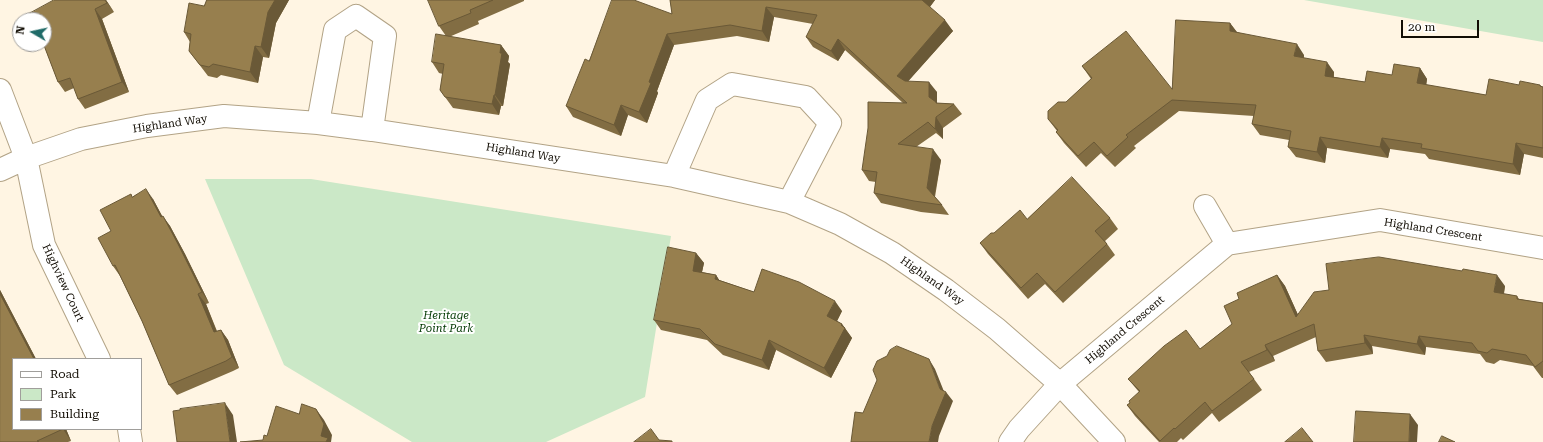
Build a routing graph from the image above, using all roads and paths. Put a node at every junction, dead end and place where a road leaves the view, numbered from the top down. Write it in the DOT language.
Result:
graph roads {
  1 [pos="0,90"];
  2 [pos="318,123"];
  3 [pos="372,130"];
  4 [pos="26,158"];
  5 [pos="0,170"];
  6 [pos="674,176"];
  7 [pos="789,202"];
  8 [pos="1205,206"];
  9 [pos="1227,244"];
  10 [pos="1543,248"];
  11 [pos="99,358"];
  12 [pos="1060,384"];
  13 [pos="129,430"];
  14 [pos="1107,439"];
  15 [pos="131,442"];
  16 [pos="1010,442"];
  1 -- 4 [label="street"];
  2 -- 3 [label="street, Highland Way"];
  2 -- 3 [label="street"];
  2 -- 4 [label="street, Highland Way"];
  3 -- 6 [label="street, Highland Way"];
  4 -- 5 [label="street, Highland Way"];
  4 -- 11 [label="street, Highview Court"];
  6 -- 7 [label="street, Highland Way"];
  6 -- 7 [label="street"];
  7 -- 12 [label="street, Highland Way"];
  8 -- 9 [label="street"];
  9 -- 10 [label="street, Highland Crescent"];
  9 -- 12 [label="street, Highland Crescent"];
  12 -- 14 [label="street, Highland Way"];
  12 -- 16 [label="street"];
  13 -- 15 [label="street"];
}
